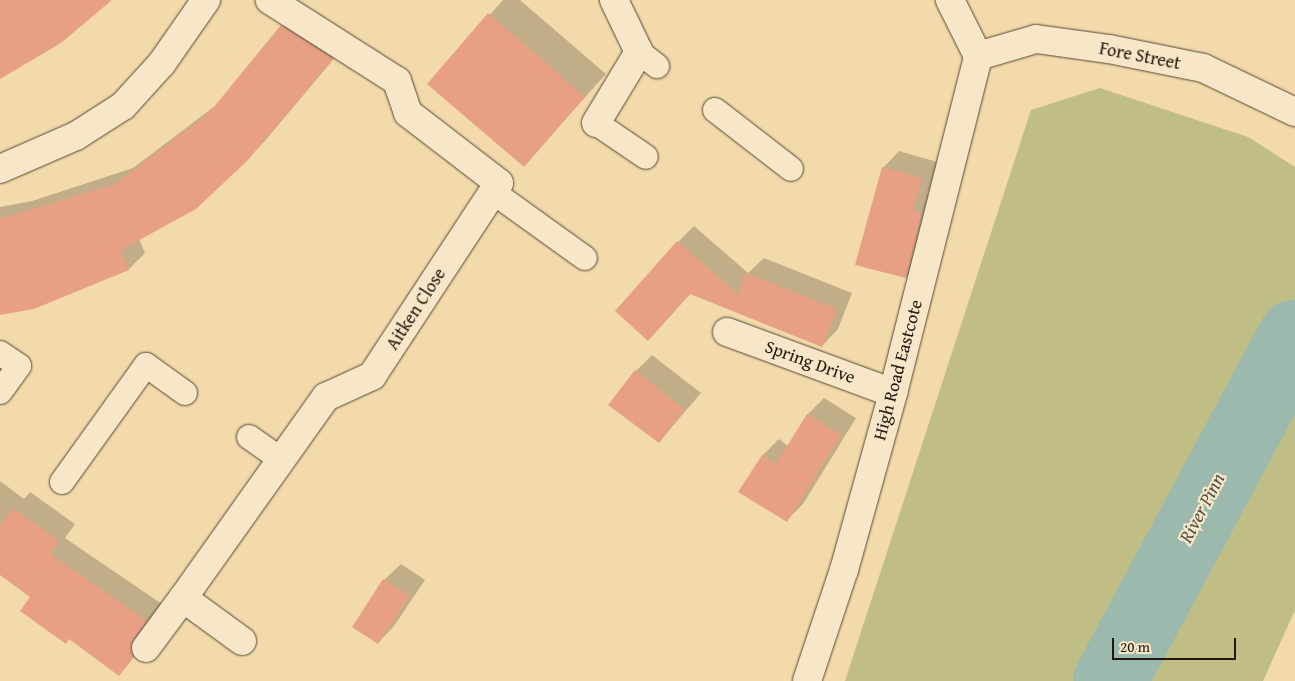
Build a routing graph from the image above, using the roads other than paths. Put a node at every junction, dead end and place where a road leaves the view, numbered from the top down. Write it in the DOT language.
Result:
graph roads {
  1 [pos="206,0"];
  2 [pos="270,0"];
  3 [pos="614,0"];
  4 [pos="950,0"];
  5 [pos="978,56"];
  6 [pos="1294,109"];
  7 [pos="715,110"];
  8 [pos="596,123"];
  9 [pos="646,157"];
  10 [pos="0,169"];
  11 [pos="791,169"];
  12 [pos="493,192"];
  13 [pos="585,258"];
  14 [pos="727,332"];
  15 [pos="0,353"];
  16 [pos="0,392"];
  17 [pos="185,393"];
  18 [pos="893,393"];
  19 [pos="249,437"];
  20 [pos="281,460"];
  21 [pos="62,482"];
  22 [pos="183,598"];
  23 [pos="242,641"];
  24 [pos="146,648"];
  25 [pos="807,681"];
  1 -- 10 [label="street"];
  2 -- 12 [label="street"];
  3 -- 8 [label="street"];
  4 -- 5 [label="street"];
  5 -- 6 [label="street, Fore Street"];
  5 -- 18 [label="street, High Road Eastcote"];
  7 -- 11 [label="lane"];
  8 -- 9 [label="lane"];
  12 -- 13 [label="lane"];
  12 -- 20 [label="street, Aitken Close"];
  14 -- 18 [label="street, Spring Drive"];
  15 -- 16 [label="lane"];
  17 -- 21 [label="lane"];
  18 -- 25 [label="street, High Road Eastcote"];
  19 -- 20 [label="lane"];
  20 -- 22 [label="street, Aitken Close"];
  22 -- 23 [label="street"];
  22 -- 24 [label="street, Aitken Close"];
}
